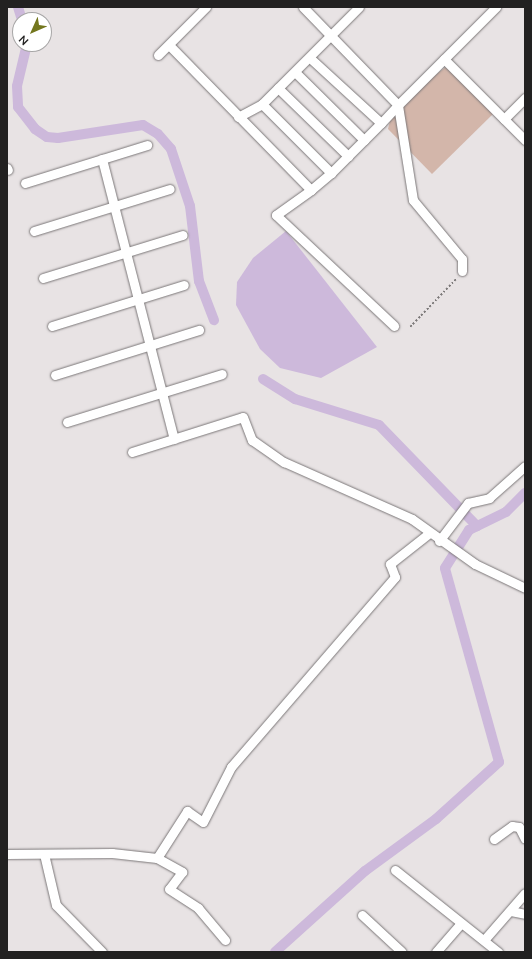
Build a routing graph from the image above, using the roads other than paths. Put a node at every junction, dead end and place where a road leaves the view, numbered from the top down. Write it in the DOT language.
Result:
graph roads {
  1 [pos="206,7"];
  2 [pos="303,7"];
  3 [pos="359,7"];
  4 [pos="496,7"];
  5 [pos="331,37"];
  6 [pos="168,45"];
  7 [pos="158,55"];
  8 [pos="310,58"];
  9 [pos="444,58"];
  10 [pos="295,72"];
  11 [pos="278,88"];
  12 [pos="525,98"];
  13 [pos="262,104"];
  14 [pos="398,105"];
  15 [pos="238,117"];
  16 [pos="504,119"];
  17 [pos="381,124"];
  18 [pos="364,140"];
  19 [pos="525,140"];
  20 [pos="147,145"];
  21 [pos="348,156"];
  22 [pos="102,159"];
  23 [pos="331,173"];
  24 [pos="25,183"];
  25 [pos="170,189"];
  26 [pos="311,190"];
  27 [pos="114,206"];
  28 [pos="34,231"];
  29 [pos="183,235"];
  30 [pos="126,253"];
  31 [pos="462,271"];
  32 [pos="42,278"];
  33 [pos="184,285"];
  34 [pos="138,300"];
  35 [pos="52,326"];
  36 [pos="394,326"];
  37 [pos="199,330"];
  38 [pos="150,346"];
  39 [pos="222,374"];
  40 [pos="54,375"];
  41 [pos="162,392"];
  42 [pos="67,422"];
  43 [pos="174,439"];
  44 [pos="132,452"];
  45 [pos="525,466"];
  46 [pos="428,534"];
  47 [pos="441,542"];
  48 [pos="525,588"];
  49 [pos="525,838"];
  50 [pos="494,839"];
  51 [pos="7,854"];
  52 [pos="44,854"];
  53 [pos="157,858"];
  54 [pos="396,870"];
  55 [pos="525,893"];
  56 [pos="511,911"];
  57 [pos="525,914"];
  58 [pos="362,915"];
  59 [pos="461,923"];
  60 [pos="225,940"];
  61 [pos="484,940"];
  62 [pos="102,952"];
  63 [pos="402,952"];
  64 [pos="436,952"];
  65 [pos="498,952"];
  1 -- 6 [label="street"];
  2 -- 5 [label="street"];
  3 -- 5 [label="street"];
  4 -- 9 [label="street"];
  5 -- 8 [label="street"];
  5 -- 14 [label="street"];
  6 -- 7 [label="street"];
  6 -- 15 [label="street"];
  8 -- 10 [label="street"];
  8 -- 17 [label="street"];
  9 -- 14 [label="street"];
  9 -- 16 [label="street"];
  10 -- 11 [label="street"];
  10 -- 18 [label="street"];
  11 -- 13 [label="street"];
  11 -- 21 [label="street"];
  12 -- 16 [label="street"];
  13 -- 15 [label="street"];
  13 -- 23 [label="street"];
  14 -- 17 [label="street"];
  14 -- 31 [label="street"];
  15 -- 26 [label="street"];
  16 -- 19 [label="street"];
  17 -- 18 [label="street"];
  18 -- 21 [label="street"];
  20 -- 22 [label="street"];
  21 -- 23 [label="street"];
  22 -- 24 [label="street"];
  22 -- 27 [label="street"];
  23 -- 26 [label="street"];
  25 -- 27 [label="street"];
  26 -- 36 [label="street"];
  27 -- 28 [label="street"];
  27 -- 30 [label="street"];
  29 -- 30 [label="street"];
  30 -- 32 [label="street"];
  30 -- 34 [label="street"];
  33 -- 34 [label="street"];
  34 -- 35 [label="street"];
  34 -- 38 [label="street"];
  37 -- 38 [label="street"];
  38 -- 40 [label="street"];
  38 -- 41 [label="street"];
  39 -- 41 [label="street"];
  41 -- 42 [label="street"];
  41 -- 43 [label="street"];
  43 -- 44 [label="street"];
  43 -- 46 [label="street"];
  45 -- 47 [label="street"];
  46 -- 47 [label="street"];
  46 -- 53 [label="street"];
  47 -- 48 [label="street"];
  49 -- 50 [label="street"];
  51 -- 52 [label="street"];
  52 -- 53 [label="street"];
  52 -- 62 [label="street"];
  53 -- 60 [label="street"];
  54 -- 59 [label="street"];
  55 -- 56 [label="street"];
  56 -- 57 [label="street"];
  56 -- 61 [label="street"];
  58 -- 63 [label="street"];
  59 -- 61 [label="street"];
  59 -- 64 [label="street"];
  61 -- 65 [label="street"];
}
